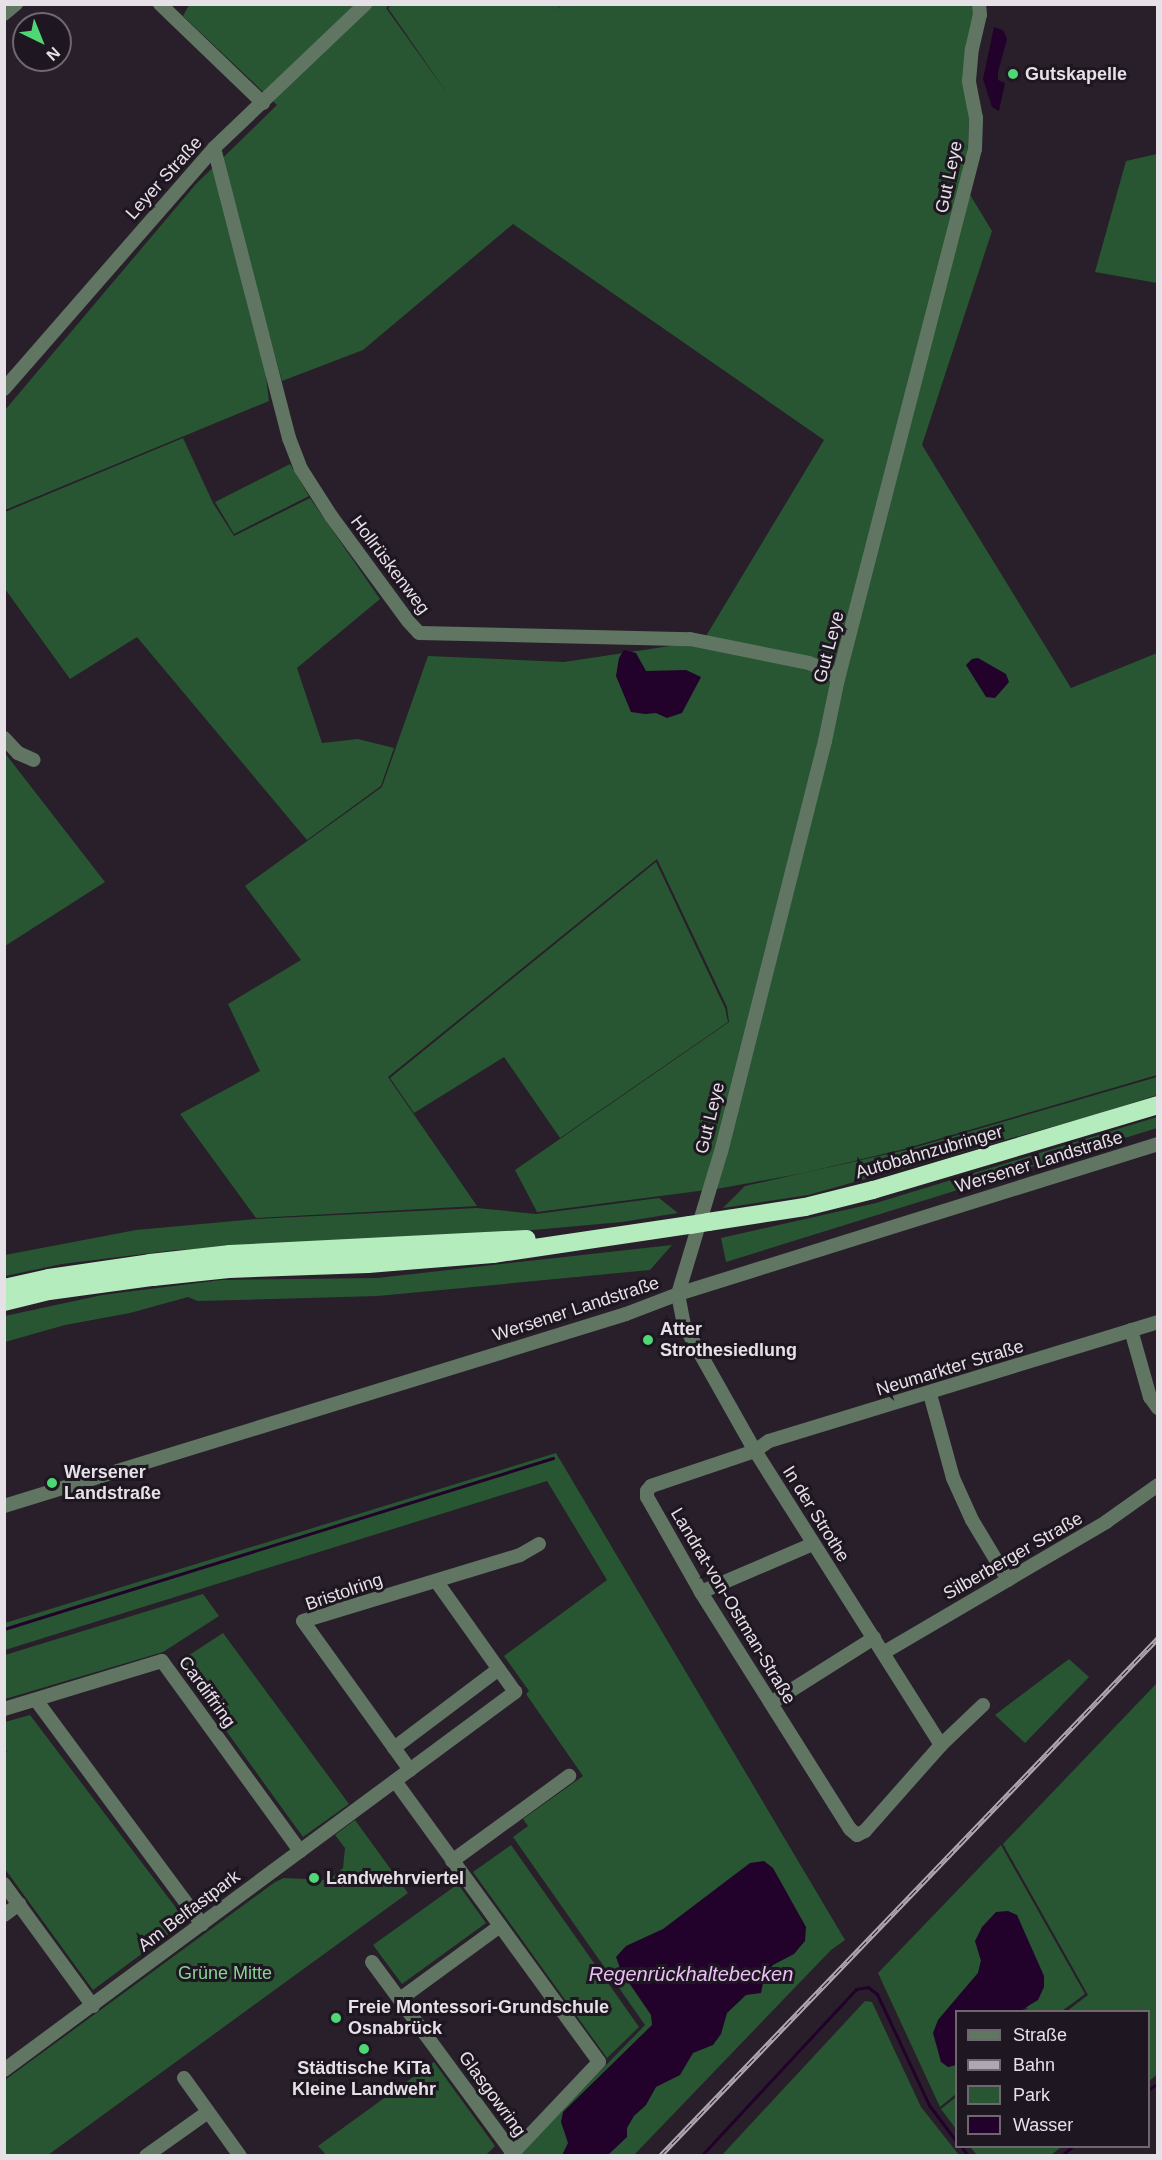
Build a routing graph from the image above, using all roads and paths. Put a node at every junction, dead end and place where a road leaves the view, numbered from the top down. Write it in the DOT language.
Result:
graph roads {
  1 [pos="15,4"];
  2 [pos="160,4"];
  3 [pos="366,4"];
  4 [pos="979,4"];
  5 [pos="4,14"];
  6 [pos="262,103"];
  7 [pos="214,148"];
  8 [pos="4,389"];
  9 [pos="838,679"];
  10 [pos="4,738"];
  11 [pos="34,760"];
  12 [pos="1158,1105"];
  13 [pos="1158,1144"];
  14 [pos="639,1231"];
  15 [pos="4,1288"];
  16 [pos="678,1294"];
  17 [pos="4,1302"];
  18 [pos="1158,1322"];
  19 [pos="1131,1330"];
  20 [pos="930,1394"];
  21 [pos="1158,1408"];
  22 [pos="755,1451"];
  23 [pos="1158,1485"];
  24 [pos="4,1506"];
  25 [pos="540,1544"];
  26 [pos="813,1544"];
  27 [pos="1008,1580"];
  28 [pos="436,1581"];
  29 [pos="701,1593"];
  30 [pos="874,1638"];
  31 [pos="883,1653"];
  32 [pos="499,1669"];
  33 [pos="36,1700"];
  34 [pos="771,1703"];
  35 [pos="983,1705"];
  36 [pos="4,1709"];
  37 [pos="941,1745"];
  38 [pos="394,1748"];
  39 [pos="410,1770"];
  40 [pos="569,1776"];
  41 [pos="394,1781"];
  42 [pos="300,1851"];
  43 [pos="452,1860"];
  44 [pos="4,1884"];
  45 [pos="19,1904"];
  46 [pos="4,1915"];
  47 [pos="202,1924"];
  48 [pos="500,1926"];
  49 [pos="372,1962"];
  50 [pos="400,1999"];
  51 [pos="93,2006"];
  52 [pos="4,2070"];
  53 [pos="184,2078"];
  54 [pos="208,2112"];
  55 [pos="512,2154"];
  56 [pos="146,2156"];
  57 [pos="240,2156"];
  1 -- 5 [label="street"];
  2 -- 6 [label="street"];
  3 -- 6 [label="street, Leyer Straße"];
  4 -- 9 [label="street, Gut Leye"];
  6 -- 7 [label="street, Leyer Straße"];
  7 -- 8 [label="street, Leyer Straße"];
  7 -- 9 [label="street, Hollrüskenweg"];
  9 -- 16 [label="street, Gut Leye"];
  10 -- 11 [label="street"];
  12 -- 14 [label="highway, Autobahnzubringer, bridge"];
  13 -- 16 [label="street, Wersener Landstraße"];
  14 -- 15 [label="highway"];
  14 -- 17 [label="highway"];
  16 -- 22 [label="street, In der Strothe"];
  16 -- 24 [label="street, Wersener Landstraße"];
  18 -- 19 [label="street, Neumarkter Straße"];
  19 -- 20 [label="street, Neumarkter Straße"];
  19 -- 21 [label="street"];
  20 -- 22 [label="street, Neumarkter Straße"];
  20 -- 27 [label="street"];
  22 -- 26 [label="street, In der Strothe"];
  22 -- 29 [label="street, Landrat-von-Ostman-Straße"];
  23 -- 27 [label="street, Silberberger Straße"];
  25 -- 28 [label="street, Bristolring"];
  26 -- 29 [label="street"];
  26 -- 30 [label="street, In der Strothe"];
  27 -- 31 [label="street, Silberberger Straße"];
  28 -- 32 [label="street"];
  28 -- 38 [label="street, Bristolring"];
  29 -- 34 [label="street, Landrat-von-Ostman-Straße"];
  30 -- 31 [label="street, In der Strothe"];
  30 -- 34 [label="street"];
  31 -- 37 [label="street, In der Strothe"];
  32 -- 38 [label="street"];
  32 -- 39 [label="street"];
  33 -- 36 [label="street, Cardiffring"];
  33 -- 42 [label="street, Cardiffring"];
  33 -- 47 [label="street"];
  34 -- 37 [label="street, Landrat-von-Ostman-Straße"];
  35 -- 37 [label="street"];
  38 -- 39 [label="street, Bristolring"];
  39 -- 41 [label="street"];
  40 -- 43 [label="street"];
  41 -- 42 [label="street, Am Belfastpark"];
  41 -- 43 [label="street"];
  42 -- 47 [label="street, Am Belfastpark"];
  43 -- 48 [label="street"];
  44 -- 45 [label="street"];
  45 -- 46 [label="street"];
  45 -- 51 [label="street"];
  47 -- 51 [label="street, Am Belfastpark"];
  48 -- 50 [label="street"];
  48 -- 55 [label="street"];
  49 -- 50 [label="street, Glasgowring"];
  50 -- 55 [label="street, Glasgowring"];
  51 -- 52 [label="street, Am Belfastpark"];
  53 -- 54 [label="street"];
  54 -- 56 [label="street"];
  54 -- 57 [label="street"];
}
